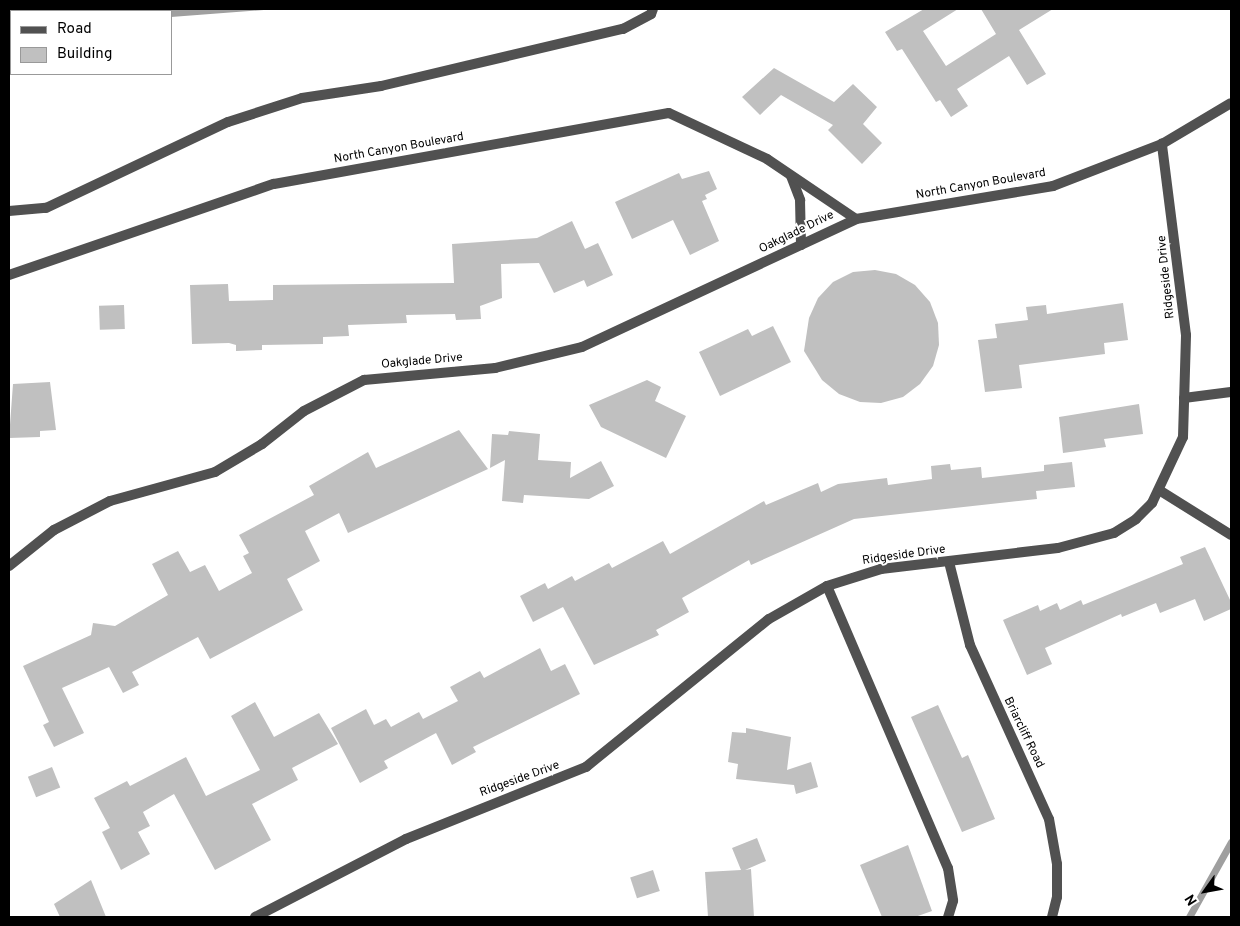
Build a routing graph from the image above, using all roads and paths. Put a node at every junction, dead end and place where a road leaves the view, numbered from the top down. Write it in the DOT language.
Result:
graph roads {
  1 [pos="653,9"];
  2 [pos="1231,103"];
  3 [pos="1162,144"];
  4 [pos="791,175"];
  5 [pos="9,211"];
  6 [pos="856,219"];
  7 [pos="801,245"];
  8 [pos="9,275"];
  9 [pos="1231,392"];
  10 [pos="1184,398"];
  11 [pos="1159,490"];
  12 [pos="1231,535"];
  13 [pos="949,562"];
  14 [pos="9,566"];
  15 [pos="827,586"];
  16 [pos="255,917"];
  17 [pos="948,917"];
  18 [pos="1052,917"];
  1 -- 5 [label="street"];
  2 -- 3 [label="street, North Canyon Boulevard"];
  3 -- 6 [label="street, North Canyon Boulevard"];
  3 -- 10 [label="street, Ridgeside Drive"];
  4 -- 6 [label="street, North Canyon Boulevard"];
  4 -- 7 [label="street"];
  4 -- 8 [label="street, North Canyon Boulevard"];
  6 -- 7 [label="street, Oakglade Drive"];
  7 -- 14 [label="street, Oakglade Drive"];
  9 -- 10 [label="street"];
  10 -- 11 [label="street, Ridgeside Drive"];
  11 -- 12 [label="street"];
  11 -- 13 [label="street, Ridgeside Drive"];
  13 -- 15 [label="street, Ridgeside Drive"];
  13 -- 18 [label="street, Briarcliff Road"];
  15 -- 16 [label="street, Ridgeside Drive"];
  15 -- 17 [label="street"];
}
